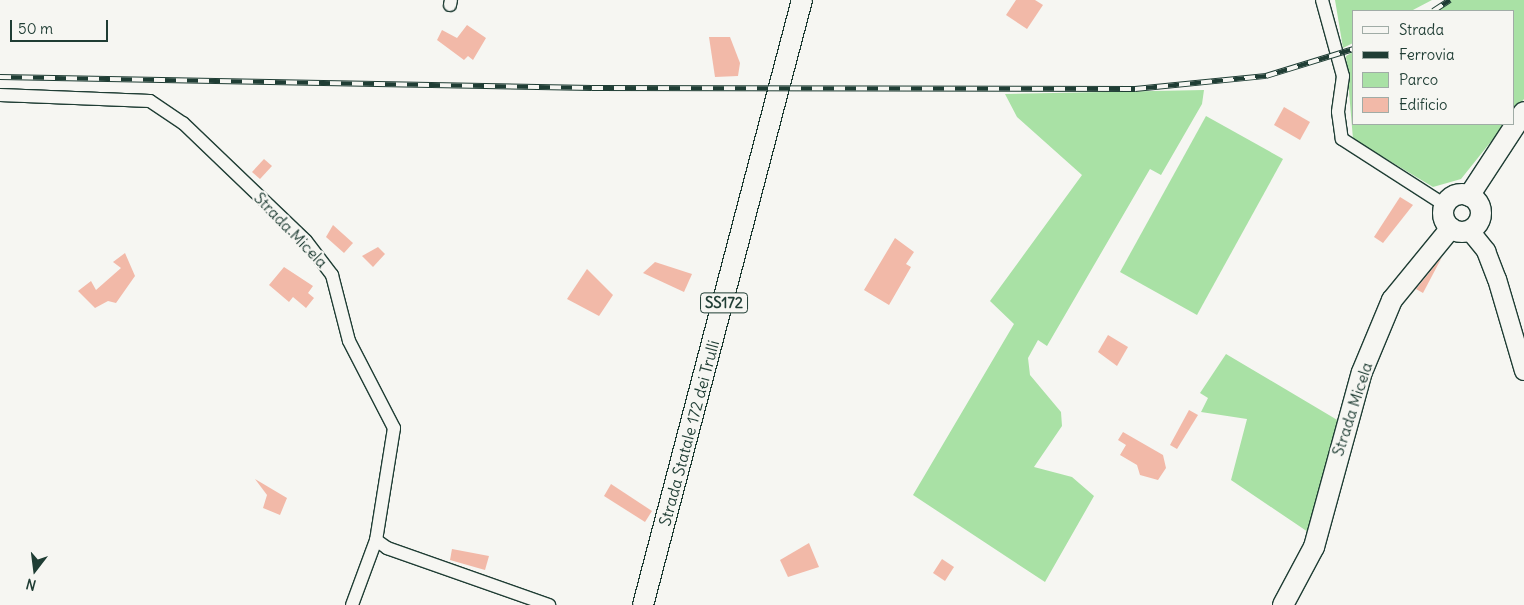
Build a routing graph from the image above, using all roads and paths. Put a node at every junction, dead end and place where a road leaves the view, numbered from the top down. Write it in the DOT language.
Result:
graph roads {
  1 [pos="802,0"];
  2 [pos="1322,0"];
  3 [pos="0,95"];
  4 [pos="1524,112"];
  5 [pos="1469,196"];
  6 [pos="1445,204"];
  7 [pos="1460,230"];
  8 [pos="1524,371"];
  9 [pos="376,540"];
  10 [pos="352,605"];
  11 [pos="549,605"];
  12 [pos="643,605"];
  13 [pos="1283,605"];
  1 -- 12 [label="main road, Strada Statale 172 dei Trulli / SS172"];
  2 -- 6 [label="street"];
  3 -- 9 [label="street, Strada Micela"];
  4 -- 5 [label="main road"];
  5 -- 6 [label="main road"];
  5 -- 7 [label="main road"];
  6 -- 7 [label="main road"];
  7 -- 8 [label="street"];
  7 -- 13 [label="main road, Strada Micela"];
  9 -- 10 [label="street, Strada Micela"];
  9 -- 11 [label="street"];
}
